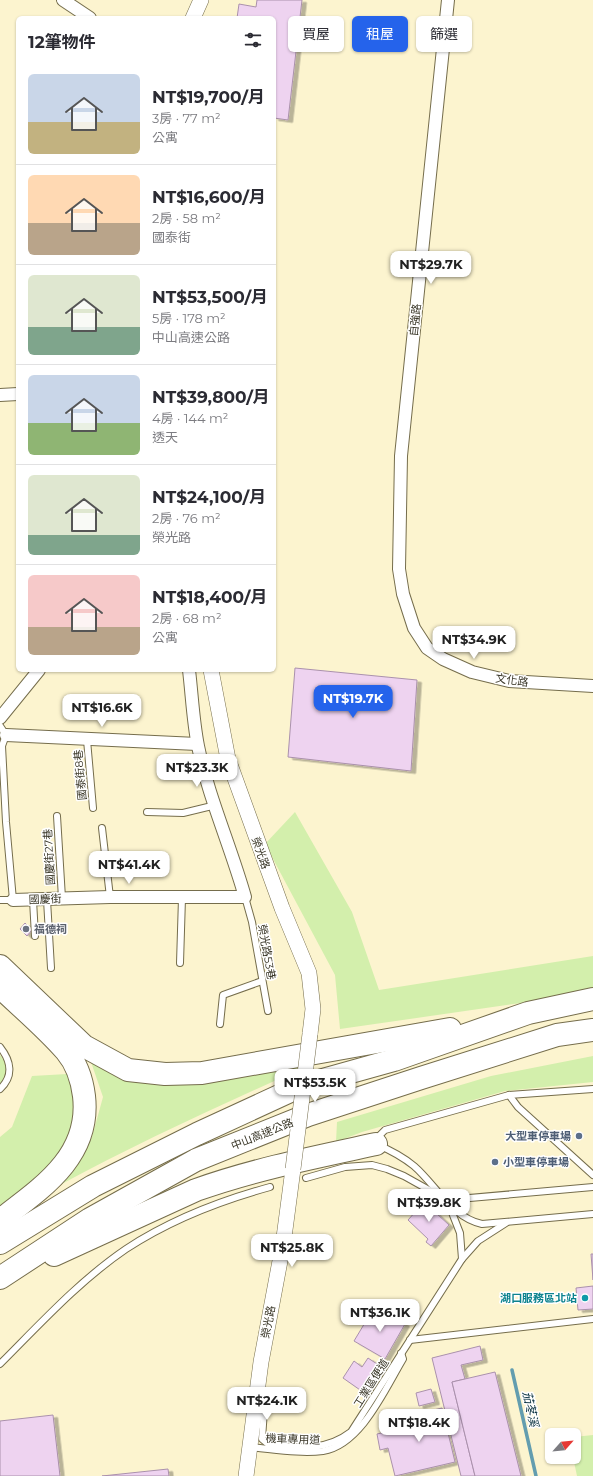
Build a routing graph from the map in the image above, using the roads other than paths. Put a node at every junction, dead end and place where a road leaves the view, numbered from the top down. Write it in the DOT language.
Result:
graph roads {
  1 [pos="63,0"];
  2 [pos="201,0"];
  3 [pos="448,0"];
  4 [pos="87,16"];
  5 [pos="195,16"];
  6 [pos="16,394"];
  7 [pos="0,395"];
  8 [pos="399,569"];
  9 [pos="37,672"];
  10 [pos="189,672"];
  11 [pos="211,672"];
  12 [pos="593,686"];
  13 [pos="2,712"];
  14 [pos="3,730"];
  15 [pos="87,740"];
  16 [pos="198,744"];
  17 [pos="216,805"];
  18 [pos="94,808"];
  19 [pos="148,812"];
  20 [pos="57,816"];
  21 [pos="102,828"];
  22 [pos="110,897"];
  23 [pos="245,897"];
  24 [pos="62,898"];
  25 [pos="182,898"];
  26 [pos="0,900"];
  27 [pos="13,900"];
  28 [pos="33,900"];
  29 [pos="47,900"];
  30 [pos="36,936"];
  31 [pos="180,963"];
  32 [pos="0,966"];
  33 [pos="51,968"];
  34 [pos="262,981"];
  35 [pos="0,987"];
  36 [pos="593,999"];
  37 [pos="268,1011"];
  38 [pos="528,1013"];
  39 [pos="220,1024"];
  40 [pos="593,1030"];
  41 [pos="0,1047"];
  42 [pos="0,1089"];
  43 [pos="593,1089"];
  44 [pos="509,1095"];
  45 [pos="376,1144"];
  46 [pos="593,1174"];
  47 [pos="306,1178"];
  48 [pos="270,1187"];
  49 [pos="593,1187"];
  50 [pos="446,1200"];
  51 [pos="593,1214"];
  52 [pos="0,1220"];
  53 [pos="508,1222"];
  54 [pos="0,1244"];
  55 [pos="462,1259"];
  56 [pos="0,1279"];
  57 [pos="593,1319"];
  58 [pos="410,1340"];
  59 [pos="401,1353"];
  60 [pos="0,1364"];
  61 [pos="256,1399"];
  62 [pos="250,1448"];
  63 [pos="246,1476"];
  1 -- 4 [label="street"];
  2 -- 5 [label="street"];
  3 -- 8 [label="street, 自強路"];
  6 -- 7 [label="street"];
  8 -- 12 [label="street, 文化路"];
  9 -- 13 [label="street"];
  10 -- 16 [label="street"];
  11 -- 61 [label="street, 榮光路, bridge"];
  14 -- 15 [label="street"];
  14 -- 27 [label="lane"];
  15 -- 16 [label="street"];
  15 -- 18 [label="lane, 國泰街8巷"];
  16 -- 17 [label="street"];
  17 -- 19 [label="lane"];
  17 -- 23 [label="street"];
  20 -- 24 [label="lane, 國慶街27巷"];
  21 -- 22 [label="lane"];
  22 -- 24 [label="street, 國慶街"];
  22 -- 25 [label="street, 國慶街"];
  23 -- 25 [label="street, 國慶街"];
  23 -- 34 [label="lane, 榮光路53巷"];
  24 -- 29 [label="street, 國慶街"];
  25 -- 31 [label="lane"];
  26 -- 27 [label="lane"];
  27 -- 28 [label="street, 國慶街"];
  28 -- 29 [label="street, 國慶街"];
  28 -- 30 [label="lane"];
  29 -- 33 [label="lane"];
  32 -- 38 [label="highway"];
  34 -- 37 [label="lane, 榮光路53巷"];
  34 -- 39 [label="lane"];
  35 -- 52 [label="highway"];
  36 -- 38 [label="highway"];
  38 -- 54 [label="highway"];
  40 -- 56 [label="highway, 中山高速公路"];
  41 -- 42 [label="lane"];
  43 -- 44 [label="lane"];
  44 -- 45 [label="lane"];
  44 -- 46 [label="lane"];
  45 -- 50 [label="lane"];
  45 -- 56 [label="highway"];
  47 -- 50 [label="lane"];
  48 -- 60 [label="lane"];
  49 -- 50 [label="lane"];
  50 -- 53 [label="lane"];
  50 -- 55 [label="lane"];
  51 -- 53 [label="lane"];
  53 -- 55 [label="lane, 工業區便道"];
  55 -- 58 [label="lane, 工業區便道"];
  57 -- 58 [label="lane"];
  58 -- 59 [label="lane, 工業區便道"];
  59 -- 61 [label="lane, 工業區便道"];
  59 -- 62 [label="lane, 機車專用道"];
  61 -- 62 [label="street, 榮光路"];
  62 -- 63 [label="street, 榮光路"];
}
